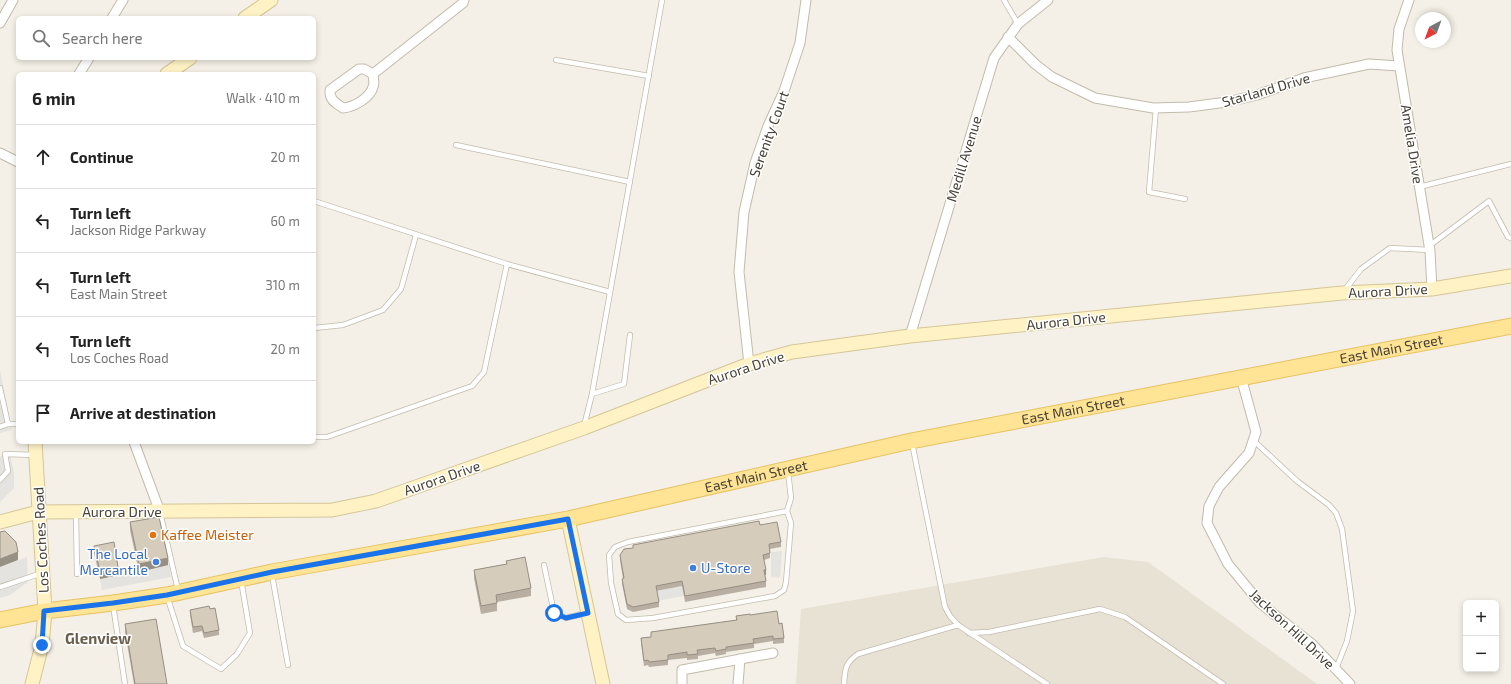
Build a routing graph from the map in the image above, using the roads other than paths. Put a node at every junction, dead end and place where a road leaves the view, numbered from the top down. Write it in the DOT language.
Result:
graph roads {
  1 [pos="13,0"];
  2 [pos="123,0"];
  3 [pos="270,0"];
  4 [pos="464,0"];
  5 [pos="662,0"];
  6 [pos="806,0"];
  7 [pos="1004,0"];
  8 [pos="1048,0"];
  9 [pos="1409,0"];
  10 [pos="113,16"];
  11 [pos="248,16"];
  12 [pos="0,23"];
  13 [pos="1018,24"];
  14 [pos="1008,37"];
  15 [pos="88,60"];
  16 [pos="187,60"];
  17 [pos="556,60"];
  18 [pos="1399,66"];
  19 [pos="81,72"];
  20 [pos="170,72"];
  21 [pos="373,74"];
  22 [pos="649,76"];
  23 [pos="1156,108"];
  24 [pos="456,145"];
  25 [pos="0,153"];
  26 [pos="16,161"];
  27 [pos="1511,164"];
  28 [pos="630,182"];
  29 [pos="1419,187"];
  30 [pos="1185,199"];
  31 [pos="316,202"];
  32 [pos="416,235"];
  33 [pos="1511,238"];
  34 [pos="1430,248"];
  35 [pos="507,264"];
  36 [pos="1511,276"];
  37 [pos="1432,289"];
  38 [pos="610,292"];
  39 [pos="1342,293"];
  40 [pos="1511,326"];
  41 [pos="316,328"];
  42 [pos="630,335"];
  43 [pos="910,336"];
  44 [pos="749,364"];
  45 [pos="1241,377"];
  46 [pos="0,388"];
  47 [pos="592,394"];
  48 [pos="8,424"];
  49 [pos="16,424"];
  50 [pos="0,427"];
  51 [pos="584,428"];
  52 [pos="316,437"];
  53 [pos="1254,440"];
  54 [pos="911,441"];
  55 [pos="35,444"];
  56 [pos="135,444"];
  57 [pos="36,455"];
  58 [pos="787,469"];
  59 [pos="0,480"];
  60 [pos="787,511"];
  61 [pos="38,512"];
  62 [pos="76,512"];
  63 [pos="160,512"];
  64 [pos="568,519"];
  65 [pos="0,522"];
  66 [pos="544,565"];
  67 [pos="272,572"];
  68 [pos="43,573"];
  69 [pos="77,574"];
  70 [pos="240,578"];
  71 [pos="0,587"];
  72 [pos="173,593"];
  73 [pos="113,603"];
  74 [pos="44,611"];
  75 [pos="588,613"];
  76 [pos="0,620"];
  77 [pos="958,625"];
  78 [pos="969,633"];
  79 [pos="773,653"];
  80 [pos="740,659"];
  81 [pos="288,665"];
  82 [pos="1336,669"];
  83 [pos="32,684"];
  84 [pos="125,684"];
  85 [pos="603,684"];
  86 [pos="682,684"];
  87 [pos="738,684"];
  88 [pos="844,684"];
  89 [pos="1047,684"];
  90 [pos="1223,684"];
  91 [pos="1350,684"];
  1 -- 12 [label="street"];
  2 -- 10 [label="street"];
  3 -- 11 [label="street"];
  4 -- 21 [label="street"];
  5 -- 22 [label="lane"];
  6 -- 44 [label="street, Serenity Court"];
  7 -- 13 [label="lane"];
  8 -- 13 [label="street, Medill Avenue"];
  9 -- 18 [label="street, Amelia Drive"];
  13 -- 14 [label="street, Medill Avenue"];
  14 -- 23 [label="street, Starland Drive"];
  14 -- 43 [label="street, Medill Avenue"];
  15 -- 19 [label="street"];
  16 -- 20 [label="street"];
  17 -- 22 [label="lane"];
  18 -- 23 [label="street, Starland Drive"];
  18 -- 29 [label="street, Amelia Drive"];
  21 -- 21 [label="street"];
  22 -- 28 [label="lane"];
  23 -- 30 [label="lane"];
  24 -- 28 [label="lane"];
  25 -- 26 [label="street"];
  27 -- 29 [label="lane"];
  28 -- 38 [label="lane"];
  29 -- 34 [label="street, Amelia Drive"];
  31 -- 32 [label="lane"];
  32 -- 35 [label="lane"];
  32 -- 41 [label="lane"];
  33 -- 34 [label="lane"];
  34 -- 37 [label="street, Amelia Drive"];
  34 -- 39 [label="lane"];
  35 -- 38 [label="lane"];
  35 -- 52 [label="lane"];
  36 -- 37 [label="street, Aurora Drive"];
  37 -- 39 [label="street, Aurora Drive"];
  38 -- 47 [label="lane"];
  39 -- 43 [label="street, Aurora Drive"];
  40 -- 45 [label="main road, East Main Street"];
  42 -- 47 [label="lane"];
  43 -- 44 [label="street, Aurora Drive"];
  44 -- 51 [label="street, Aurora Drive"];
  45 -- 53 [label="street"];
  45 -- 54 [label="main road, East Main Street"];
  46 -- 48 [label="lane"];
  47 -- 51 [label="lane"];
  48 -- 49 [label="lane"];
  48 -- 50 [label="lane"];
  51 -- 63 [label="street, Aurora Drive"];
  53 -- 82 [label="lane"];
  53 -- 82 [label="street, Jackson Hill Drive"];
  54 -- 58 [label="main road, East Main Street"];
  54 -- 77 [label="lane"];
  55 -- 57 [label="street, Los Coches Road"];
  56 -- 63 [label="street"];
  57 -- 59 [label="lane"];
  57 -- 61 [label="street, Los Coches Road"];
  58 -- 60 [label="lane"];
  58 -- 64 [label="main road, East Main Street"];
  60 -- 60 [label="lane"];
  61 -- 62 [label="street, Aurora Drive"];
  61 -- 65 [label="street, Aurora Drive"];
  61 -- 68 [label="street, Los Coches Road"];
  62 -- 63 [label="street, Aurora Drive"];
  62 -- 69 [label="lane"];
  63 -- 72 [label="lane"];
  64 -- 67 [label="main road, East Main Street"];
  64 -- 75 [label="street"];
  66 -- 75 [label="lane"];
  67 -- 70 [label="main road, East Main Street"];
  67 -- 81 [label="lane"];
  68 -- 71 [label="lane"];
  68 -- 74 [label="street, Los Coches Road"];
  70 -- 72 [label="main road, East Main Street"];
  70 -- 72 [label="lane"];
  72 -- 73 [label="main road, East Main Street"];
  73 -- 74 [label="main road, East Main Street"];
  73 -- 84 [label="lane"];
  74 -- 76 [label="main road, East Main Street"];
  74 -- 83 [label="street, Los Coches Road"];
  75 -- 85 [label="street"];
  77 -- 78 [label="lane"];
  77 -- 88 [label="lane"];
  78 -- 89 [label="lane"];
  78 -- 90 [label="lane"];
  79 -- 80 [label="street"];
  80 -- 86 [label="street"];
  80 -- 87 [label="street"];
  82 -- 91 [label="street, Jackson Hill Drive"];
}
